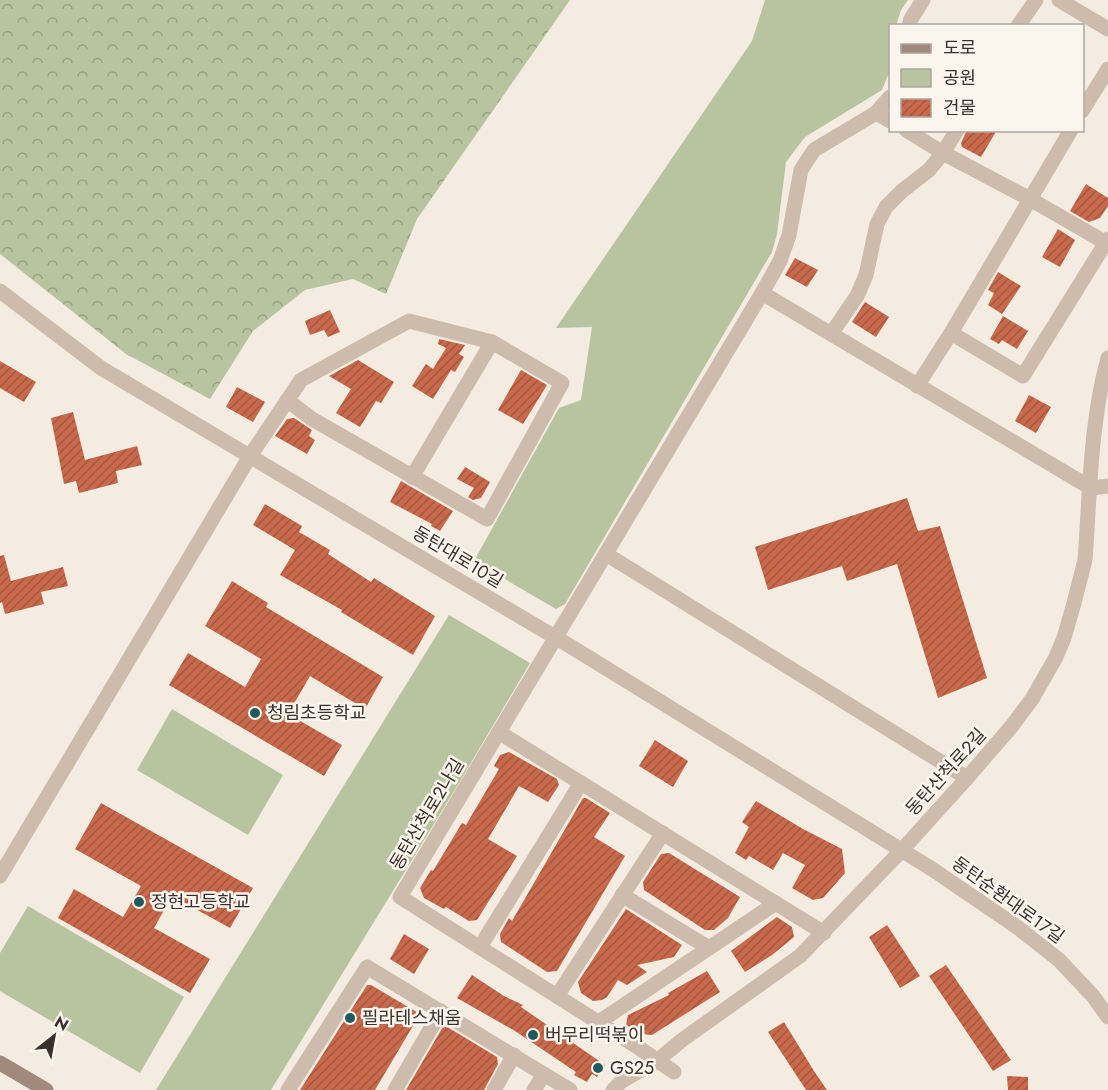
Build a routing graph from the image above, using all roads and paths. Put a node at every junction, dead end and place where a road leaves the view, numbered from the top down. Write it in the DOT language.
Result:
graph roads {
  1 [pos="923,0"];
  2 [pos="1036,0"];
  3 [pos="1059,0"];
  4 [pos="910,24"];
  5 [pos="1019,24"];
  6 [pos="1108,29"];
  7 [pos="1108,69"];
  8 [pos="889,99"];
  9 [pos="1084,109"];
  10 [pos="876,113"];
  11 [pos="889,121"];
  12 [pos="909,132"];
  13 [pos="956,132"];
  14 [pos="1070,132"];
  15 [pos="943,153"];
  16 [pos="1030,199"];
  17 [pos="1107,242"];
  18 [pos="0,291"];
  19 [pos="762,293"];
  20 [pos="951,333"];
  21 [pos="831,334"];
  22 [pos="492,342"];
  23 [pos="1108,358"];
  24 [pos="917,386"];
  25 [pos="287,400"];
  26 [pos="250,456"];
  27 [pos="412,477"];
  28 [pos="1108,486"];
  29 [pos="1091,488"];
  30 [pos="606,554"];
  31 [pos="556,638"];
  32 [pos="500,733"];
  33 [pos="967,778"];
  34 [pos="581,783"];
  35 [pos="663,833"];
  36 [pos="902,850"];
  37 [pos="0,876"];
  38 [pos="622,895"];
  39 [pos="776,903"];
  40 [pos="824,933"];
  41 [pos="480,947"];
  42 [pos="709,948"];
  43 [pos="557,996"];
  44 [pos="441,1011"];
  45 [pos="1108,1017"];
  46 [pos="598,1022"];
  47 [pos="514,1056"];
  48 [pos="658,1060"];
  49 [pos="0,1063"];
  50 [pos="674,1072"];
  51 [pos="544,1074"];
  52 [pos="46,1090"];
  53 [pos="288,1090"];
  54 [pos="395,1090"];
  55 [pos="494,1090"];
  56 [pos="534,1090"];
  57 [pos="570,1090"];
  58 [pos="613,1090"];
  1 -- 4 [label="street"];
  2 -- 5 [label="street"];
  3 -- 6 [label="street"];
  7 -- 9 [label="street"];
  8 -- 10 [label="street, 동탄산척로2나길"];
  10 -- 11 [label="street"];
  10 -- 19 [label="street, 동탄산척로2나길"];
  12 -- 15 [label="street"];
  13 -- 15 [label="street"];
  14 -- 16 [label="street"];
  15 -- 16 [label="street"];
  15 -- 21 [label="street"];
  16 -- 17 [label="street"];
  16 -- 20 [label="street"];
  17 -- 20 [label="street"];
  18 -- 26 [label="street, 동탄대로10길"];
  19 -- 21 [label="street"];
  19 -- 30 [label="street, 동탄산척로2나길"];
  20 -- 24 [label="street"];
  21 -- 24 [label="street"];
  22 -- 25 [label="street"];
  22 -- 27 [label="street"];
  22 -- 27 [label="street"];
  23 -- 29 [label="street, 동탄산척로2길"];
  24 -- 29 [label="street"];
  25 -- 26 [label="street"];
  25 -- 27 [label="street"];
  26 -- 31 [label="street, 동탄대로10길"];
  26 -- 37 [label="street"];
  28 -- 29 [label="street"];
  29 -- 33 [label="street, 동탄산척로2길"];
  30 -- 31 [label="street, 동탄산척로2나길"];
  30 -- 33 [label="street"];
  31 -- 32 [label="street, 동탄산척로2나길"];
  31 -- 36 [label="street, 동탄대로10길"];
  32 -- 34 [label="street"];
  32 -- 41 [label="street, 동탄산척로2나길"];
  33 -- 36 [label="street, 동탄산척로2길"];
  34 -- 35 [label="street"];
  34 -- 41 [label="street"];
  35 -- 38 [label="street"];
  35 -- 39 [label="street"];
  36 -- 40 [label="street, 동탄산척로2길"];
  36 -- 45 [label="street, 동탄순환대로17길"];
  38 -- 42 [label="street"];
  38 -- 43 [label="street"];
  39 -- 40 [label="street"];
  39 -- 42 [label="street"];
  40 -- 48 [label="street, 동탄산척로2길"];
  41 -- 43 [label="street, 동탄산척로2나길"];
  42 -- 46 [label="street"];
  43 -- 46 [label="street, 동탄산척로2나길"];
  44 -- 47 [label="street"];
  44 -- 53 [label="street"];
  44 -- 54 [label="street"];
  46 -- 48 [label="street, 동탄산척로2나길"];
  47 -- 51 [label="street"];
  47 -- 55 [label="street"];
  48 -- 50 [label="street, 동탄산척로2나길"];
  48 -- 58 [label="street, 동탄산척로2길"];
  49 -- 52 [label="main road"];
  51 -- 56 [label="street"];
  51 -- 57 [label="street"];
}
